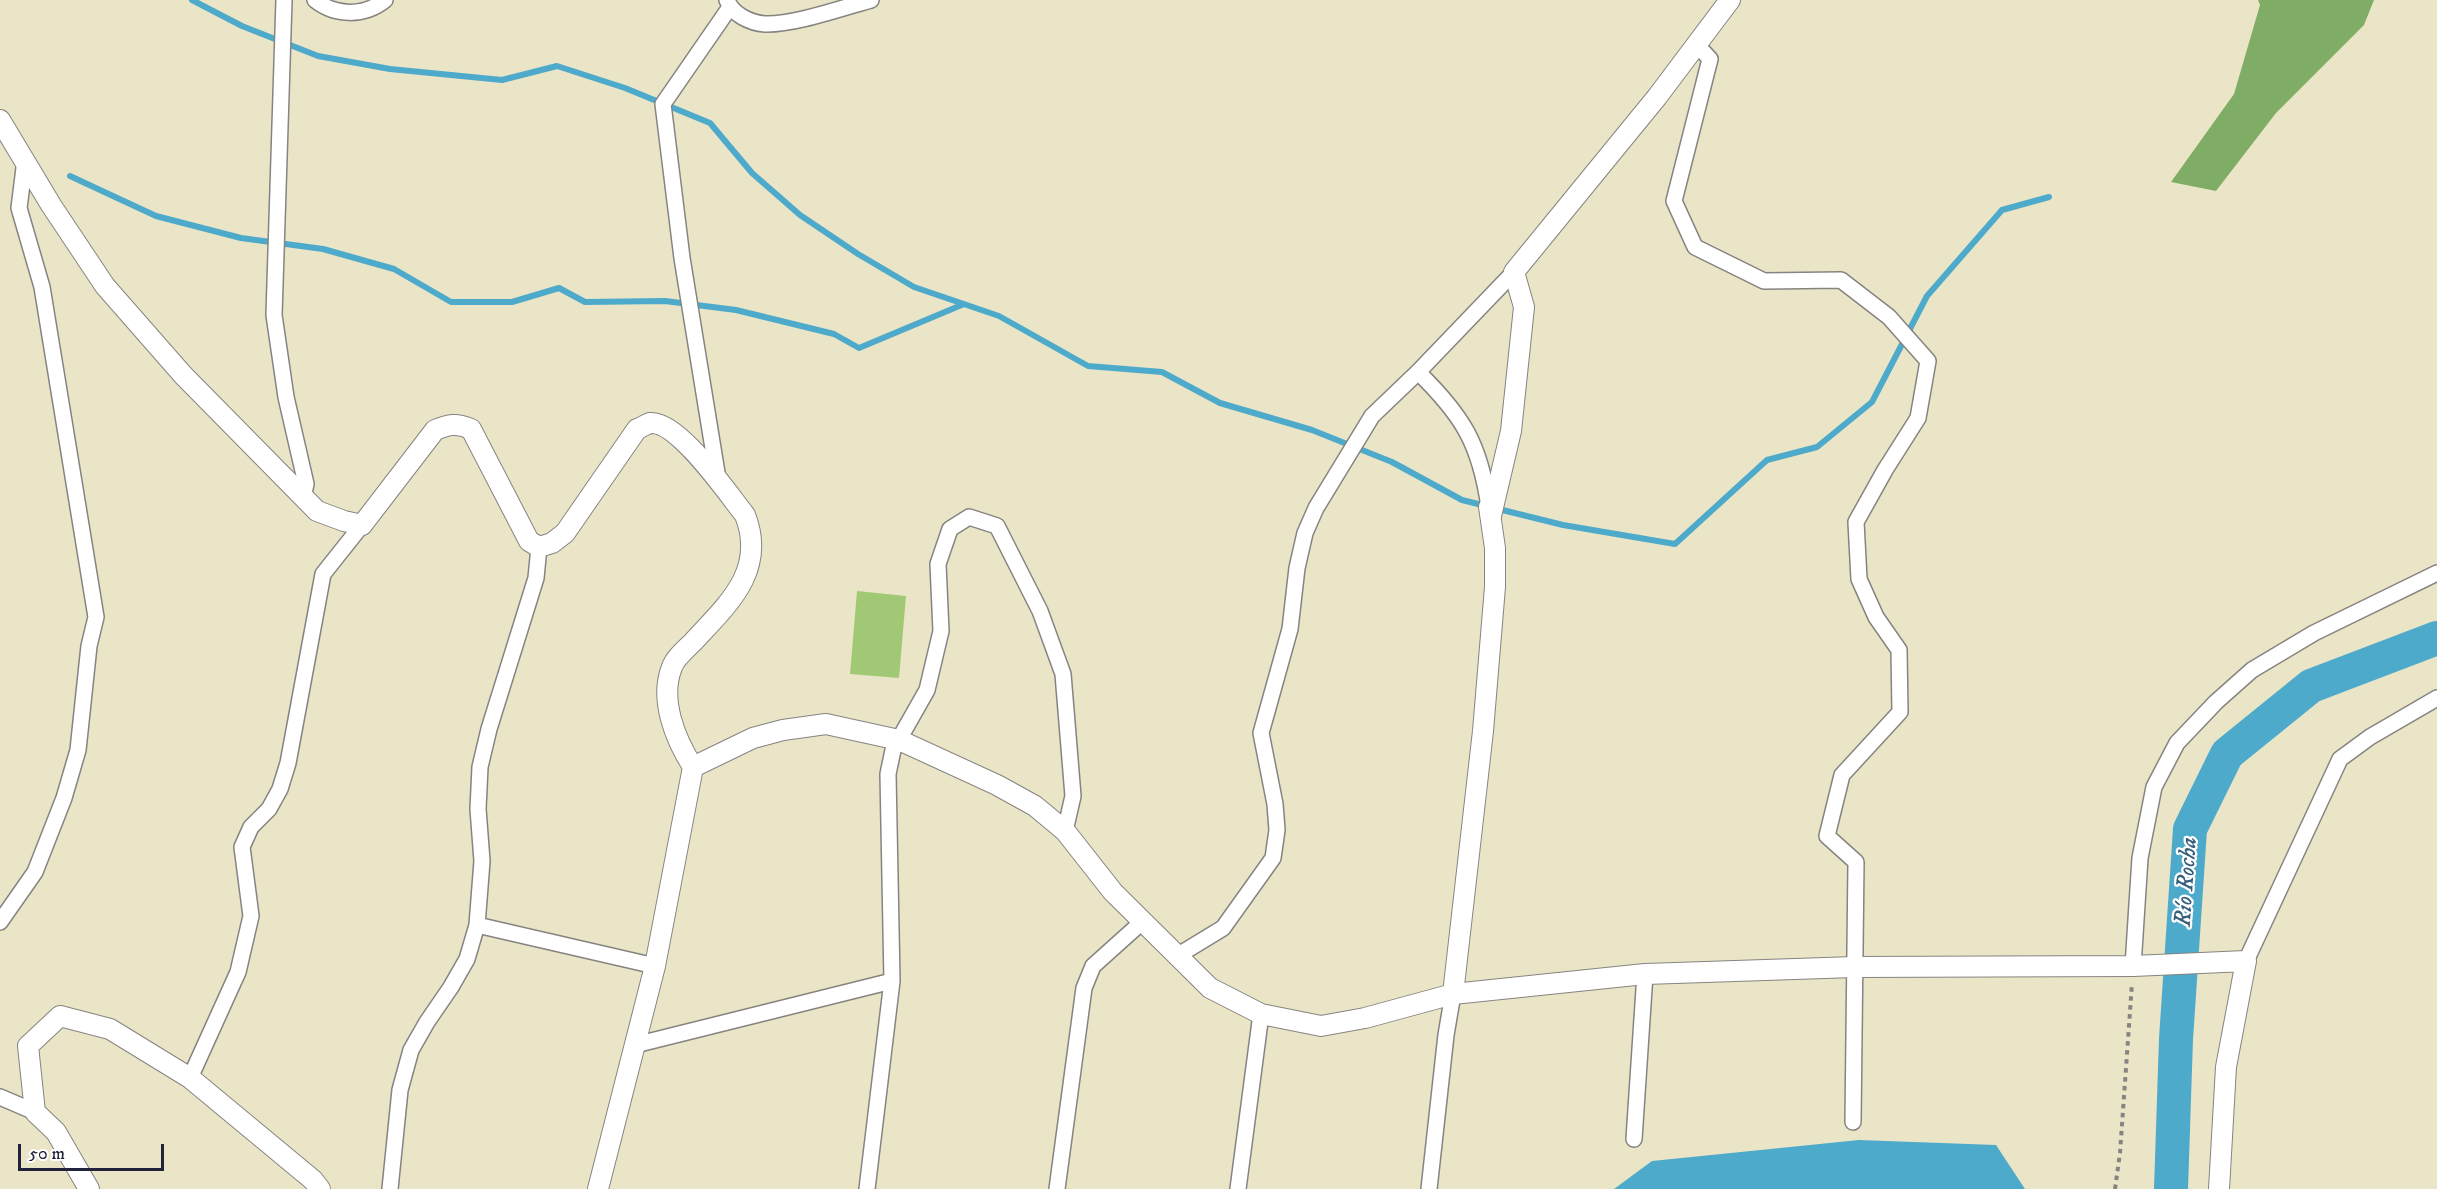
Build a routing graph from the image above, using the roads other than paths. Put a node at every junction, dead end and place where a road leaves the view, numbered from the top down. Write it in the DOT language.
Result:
graph roads {
  1 [pos="284,0"];
  2 [pos="315,0"];
  3 [pos="385,0"];
  4 [pos="871,0"];
  5 [pos="1730,0"];
  6 [pos="728,4"];
  7 [pos="1696,44"];
  8 [pos="0,120"];
  9 [pos="25,160"];
  10 [pos="1514,272"];
  11 [pos="1418,372"];
  12 [pos="718,482"];
  13 [pos="303,497"];
  14 [pos="1490,511"];
  15 [pos="362,525"];
  16 [pos="540,547"];
  17 [pos="2437,573"];
  18 [pos="2437,698"];
  19 [pos="898,740"];
  20 [pos="693,767"];
  21 [pos="1065,831"];
  22 [pos="0,922"];
  23 [pos="1142,922"];
  24 [pos="477,925"];
  25 [pos="1176,956"];
  26 [pos="2246,961"];
  27 [pos="2143,965"];
  28 [pos="655,966"];
  29 [pos="1855,967"];
  30 [pos="1645,974"];
  31 [pos="892,981"];
  32 [pos="1453,994"];
  33 [pos="1261,1014"];
  34 [pos="635,1045"];
  35 [pos="190,1078"];
  36 [pos="0,1097"];
  37 [pos="35,1112"];
  38 [pos="1853,1122"];
  39 [pos="1634,1139"];
  40 [pos="89,1189"];
  41 [pos="320,1189"];
  42 [pos="390,1189"];
  43 [pos="598,1189"];
  44 [pos="866,1189"];
  45 [pos="1057,1189"];
  46 [pos="1238,1189"];
  47 [pos="1428,1189"];
  48 [pos="2218,1189"];
  1 -- 13 [label="street"];
  2 -- 3 [label="street"];
  4 -- 6 [label="street"];
  5 -- 7 [label="street"];
  6 -- 12 [label="street"];
  7 -- 10 [label="street"];
  7 -- 29 [label="street"];
  8 -- 9 [label="street"];
  9 -- 13 [label="street"];
  9 -- 22 [label="street"];
  10 -- 11 [label="street"];
  10 -- 14 [label="street"];
  11 -- 14 [label="street"];
  11 -- 25 [label="street"];
  12 -- 16 [label="street"];
  12 -- 20 [label="street"];
  13 -- 15 [label="street"];
  14 -- 32 [label="street"];
  15 -- 16 [label="street"];
  15 -- 35 [label="street"];
  16 -- 24 [label="street"];
  17 -- 27 [label="street"];
  18 -- 26 [label="street"];
  19 -- 20 [label="street"];
  19 -- 21 [label="street"];
  19 -- 21 [label="street"];
  19 -- 31 [label="street"];
  20 -- 28 [label="street"];
  21 -- 23 [label="street"];
  23 -- 25 [label="street"];
  23 -- 45 [label="street"];
  24 -- 28 [label="street"];
  24 -- 42 [label="street"];
  25 -- 33 [label="street"];
  26 -- 27 [label="street"];
  26 -- 48 [label="street"];
  27 -- 29 [label="street"];
  28 -- 34 [label="street"];
  29 -- 30 [label="street"];
  29 -- 38 [label="street"];
  30 -- 32 [label="street"];
  30 -- 39 [label="street"];
  31 -- 34 [label="street"];
  31 -- 44 [label="street"];
  32 -- 33 [label="street"];
  32 -- 47 [label="street"];
  33 -- 46 [label="street"];
  34 -- 43 [label="street"];
  35 -- 37 [label="street"];
  35 -- 41 [label="street"];
  36 -- 37 [label="street"];
  37 -- 40 [label="street"];
}
